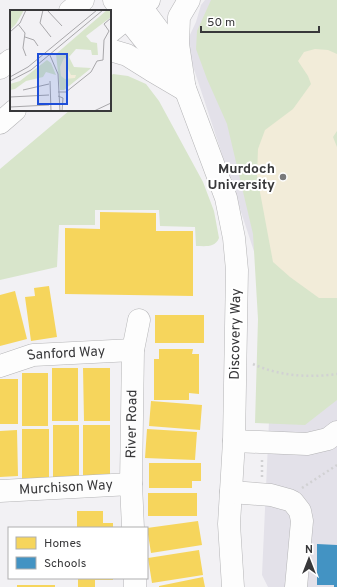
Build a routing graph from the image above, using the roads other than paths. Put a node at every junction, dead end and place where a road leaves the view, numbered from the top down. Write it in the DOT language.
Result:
graph roads {
  1 [pos="83,0"];
  2 [pos="114,0"];
  3 [pos="190,0"];
  4 [pos="138,6"];
  5 [pos="71,10"];
  6 [pos="111,31"];
  7 [pos="111,50"];
  8 [pos="10,61"];
  9 [pos="0,68"];
  10 [pos="185,90"];
  11 [pos="14,111"];
  12 [pos="0,122"];
  13 [pos="139,320"];
  14 [pos="133,350"];
  15 [pos="0,366"];
  16 [pos="337,432"];
  17 [pos="234,441"];
  18 [pos="131,484"];
  19 [pos="0,490"];
  20 [pos="231,492"];
  21 [pos="133,527"];
  22 [pos="233,587"];
  23 [pos="296,587"];
  1 -- 5 [label="main road"];
  2 -- 4 [label="main road, Discovery Way"];
  3 -- 10 [label="main road"];
  4 -- 6 [label="main road"];
  4 -- 10 [label="main road, Discovery Way"];
  7 -- 10 [label="main road"];
  8 -- 9 [label="main road"];
  10 -- 17 [label="main road, Discovery Way"];
  11 -- 12 [label="main road"];
  13 -- 14 [label="main road, River Road"];
  14 -- 15 [label="main road, Sanford Way"];
  14 -- 18 [label="main road, River Road"];
  16 -- 17 [label="main road"];
  17 -- 20 [label="main road, Discovery Way"];
  18 -- 19 [label="main road, Murchison Way"];
  18 -- 21 [label="main road, River Road"];
  20 -- 22 [label="main road, Discovery Way"];
  20 -- 23 [label="main road"];
}
